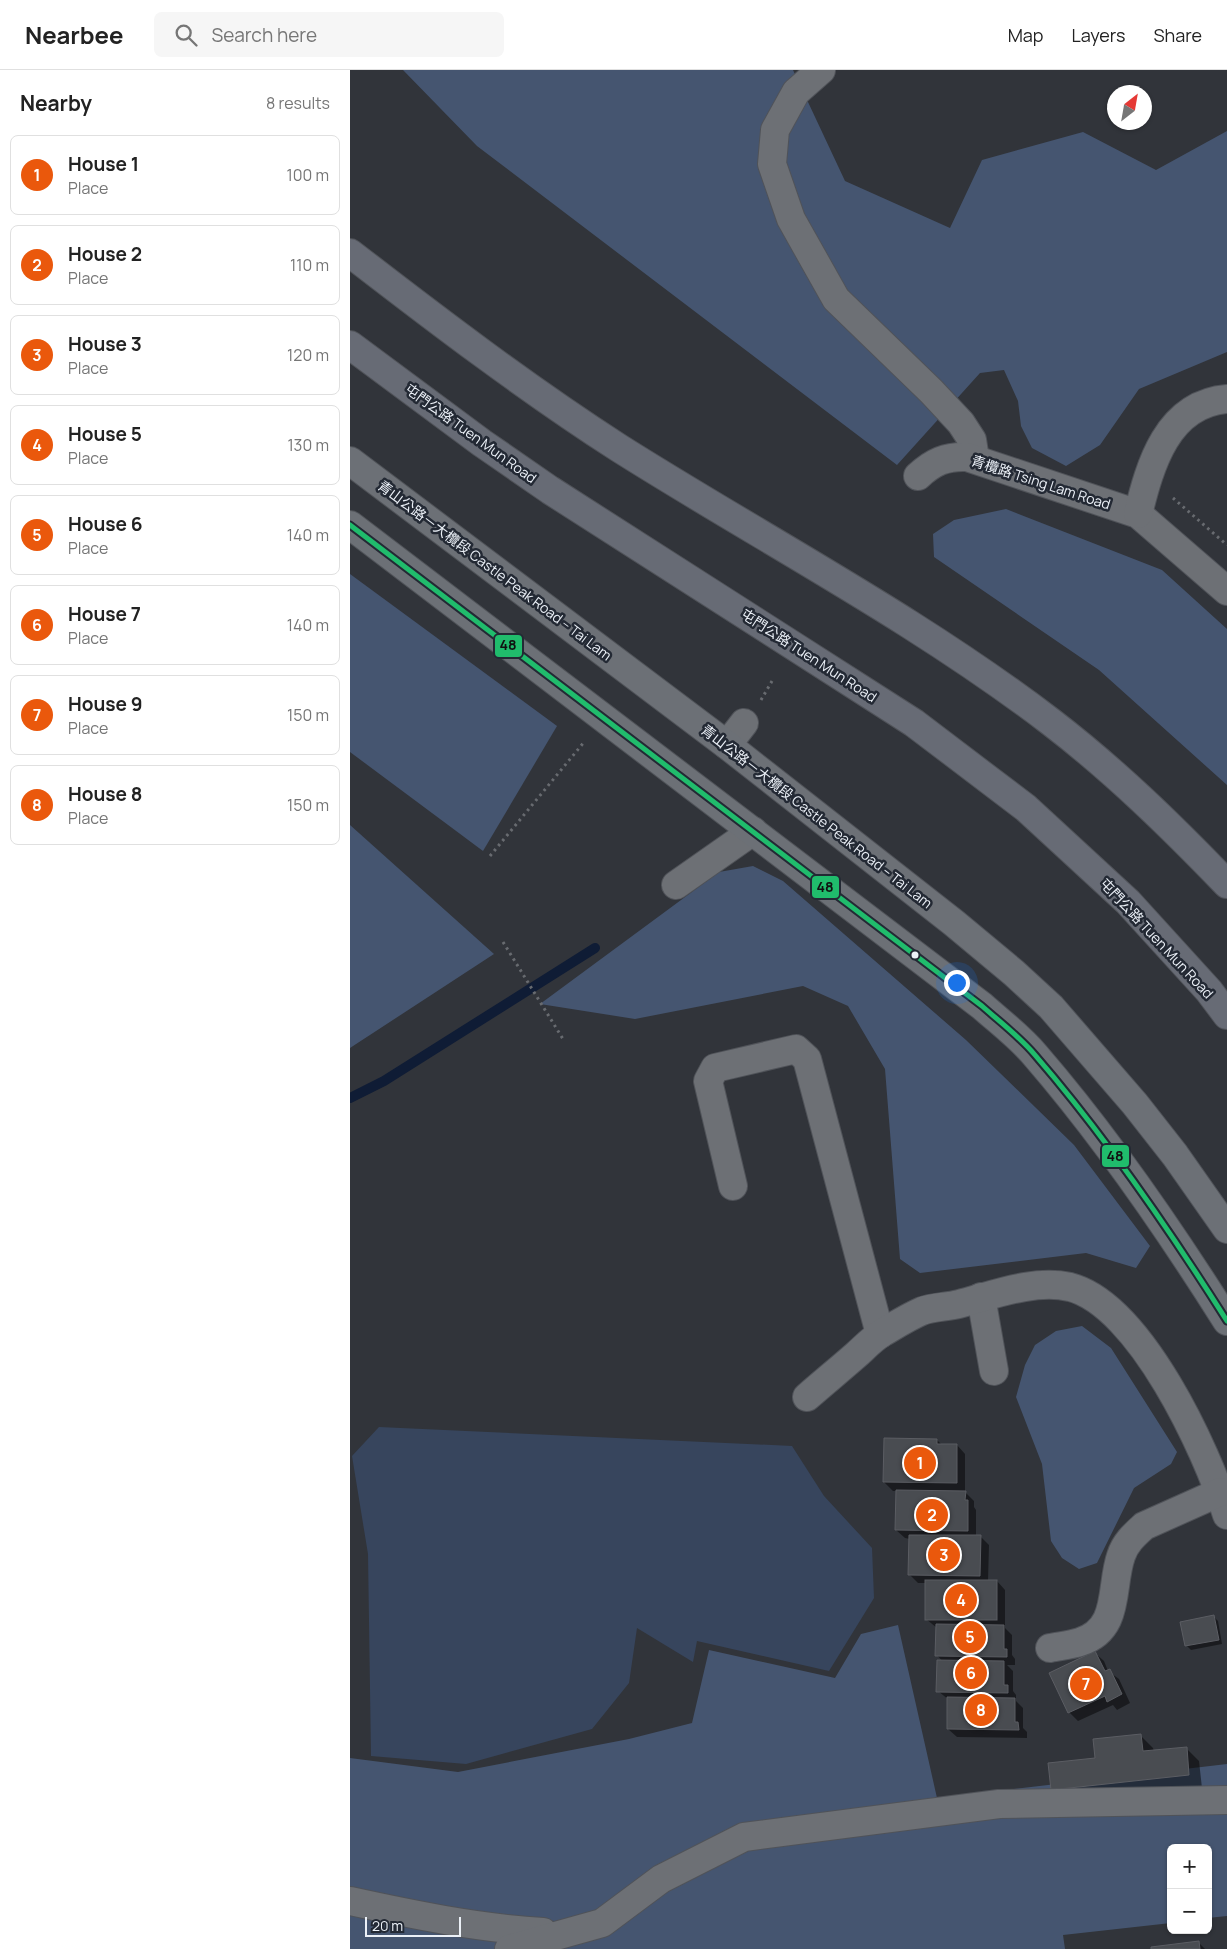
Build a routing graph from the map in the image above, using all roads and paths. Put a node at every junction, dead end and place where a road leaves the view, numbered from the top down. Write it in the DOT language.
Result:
graph roads {
  1 [pos="821,70"];
  2 [pos="350,253"];
  3 [pos="350,345"];
  4 [pos="1227,399"];
  5 [pos="974,459"];
  6 [pos="350,461"];
  7 [pos="918,476"];
  8 [pos="1169,495"];
  9 [pos="1138,514"];
  10 [pos="350,525"];
  11 [pos="1227,545"];
  12 [pos="1227,591"];
  13 [pos="744,723"];
  14 [pos="587,738"];
  15 [pos="728,745"];
  16 [pos="753,831"];
  17 [pos="490,856"];
  18 [pos="1227,884"];
  19 [pos="676,885"];
  20 [pos="503,942"];
  21 [pos="1227,1015"];
  22 [pos="564,1040"];
  23 [pos="733,1186"];
  24 [pos="1227,1229"];
  25 [pos="981,1297"];
  26 [pos="1227,1320"];
  27 [pos="880,1334"];
  28 [pos="994,1371"];
  29 [pos="807,1397"];
  30 [pos="1224,1503"];
  31 [pos="1050,1648"];
  32 [pos="1227,1800"];
  33 [pos="350,1901"];
  34 [pos="565,1933"];
  35 [pos="509,1949"];
  1 -- 5 [label="street"];
  2 -- 18 [label="highway"];
  3 -- 21 [label="highway, 屯門公路 Tuen Mun Road"];
  4 -- 9 [label="street"];
  5 -- 7 [label="street, 青欖路 Tsing Lam Road"];
  5 -- 9 [label="street, 青欖路 Tsing Lam Road"];
  6 -- 15 [label="main road, 青山公路－大欖段 Castle Peak Road – Tai Lam"];
  8 -- 11 [label="path"];
  9 -- 12 [label="street"];
  10 -- 16 [label="main road"];
  13 -- 15 [label="street"];
  14 -- 17 [label="path"];
  15 -- 24 [label="main road, 青山公路－大欖段 Castle Peak Road – Tai Lam"];
  16 -- 19 [label="street"];
  16 -- 26 [label="main road"];
  20 -- 22 [label="path"];
  23 -- 27 [label="street"];
  25 -- 27 [label="street"];
  25 -- 28 [label="street"];
  25 -- 30 [label="street"];
  27 -- 29 [label="street"];
  30 -- 31 [label="street"];
  32 -- 34 [label="street"];
  33 -- 34 [label="street"];
  34 -- 35 [label="street"];
}
